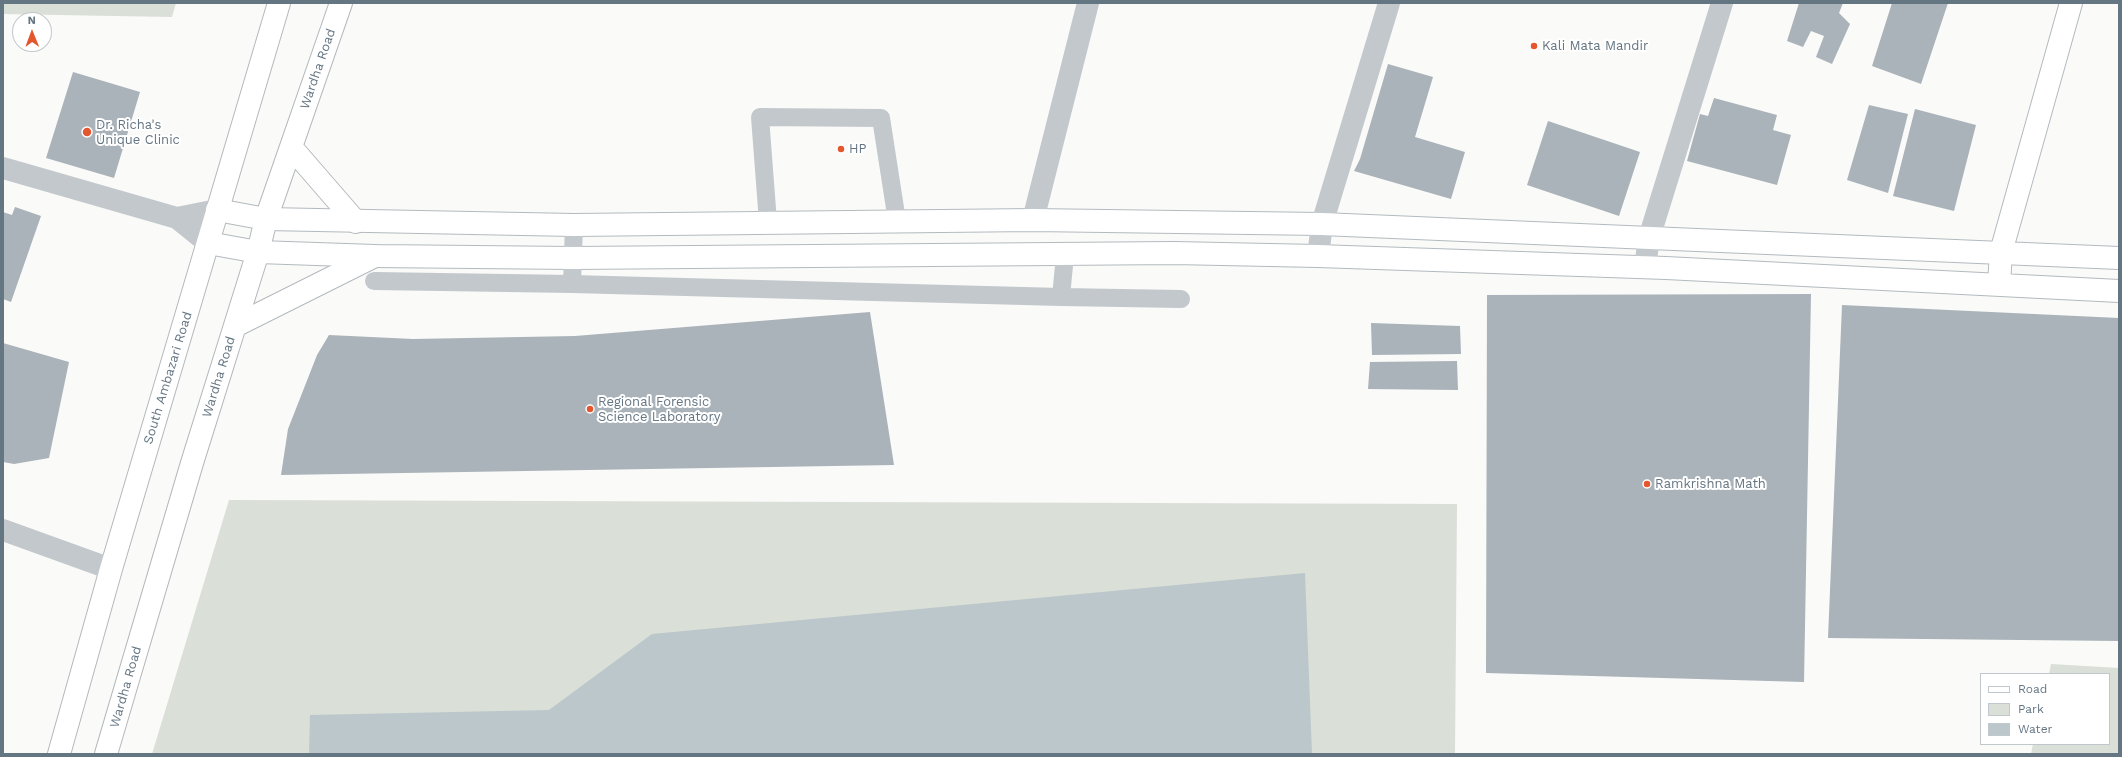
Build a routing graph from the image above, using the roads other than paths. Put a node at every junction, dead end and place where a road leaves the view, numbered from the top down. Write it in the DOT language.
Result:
graph roads {
  1 [pos="279,3"];
  2 [pos="341,3"];
  3 [pos="1088,3"];
  4 [pos="1389,3"];
  5 [pos="1722,3"];
  6 [pos="2072,3"];
  7 [pos="291,147"];
  8 [pos="3,168"];
  9 [pos="217,210"];
  10 [pos="177,218"];
  11 [pos="266,219"];
  12 [pos="1033,220"];
  13 [pos="897,221"];
  14 [pos="356,222"];
  15 [pos="768,222"];
  16 [pos="1322,224"];
  17 [pos="574,225"];
  18 [pos="1650,238"];
  19 [pos="208,243"];
  20 [pos="258,252"];
  21 [pos="2001,252"];
  22 [pos="1065,255"];
  23 [pos="375,256"];
  24 [pos="1318,256"];
  25 [pos="573,258"];
  26 [pos="2119,258"];
  27 [pos="1645,267"];
  28 [pos="374,281"];
  29 [pos="572,284"];
  30 [pos="1998,284"];
  31 [pos="2119,291"];
  32 [pos="1062,297"];
  33 [pos="1181,299"];
  34 [pos="235,326"];
  35 [pos="3,530"];
  36 [pos="111,569"];
  37 [pos="59,754"];
  38 [pos="106,754"];
  1 -- 9 [label="main road, South Ambazari Road"];
  2 -- 7 [label="main road, Wardha Road"];
  3 -- 12 [label="street"];
  4 -- 16 [label="street"];
  5 -- 18 [label="street"];
  6 -- 21 [label="main road"];
  7 -- 11 [label="main road, Wardha Road"];
  7 -- 14 [label="main road"];
  8 -- 10 [label="street"];
  9 -- 10 [label="street"];
  9 -- 11 [label="main road"];
  9 -- 19 [label="main road, South Ambazari Road"];
  10 -- 19 [label="street"];
  11 -- 14 [label="main road"];
  11 -- 20 [label="main road, Wardha Road"];
  12 -- 13 [label="main road"];
  12 -- 16 [label="main road"];
  13 -- 15 [label="main road"];
  13 -- 15 [label="lane"];
  14 -- 17 [label="main road"];
  15 -- 17 [label="main road"];
  16 -- 18 [label="main road"];
  16 -- 24 [label="street"];
  17 -- 25 [label="lane"];
  18 -- 21 [label="main road"];
  18 -- 27 [label="street"];
  19 -- 20 [label="main road"];
  19 -- 36 [label="main road, South Ambazari Road"];
  20 -- 23 [label="main road"];
  20 -- 34 [label="main road, Wardha Road"];
  21 -- 26 [label="main road"];
  21 -- 30 [label="main road"];
  22 -- 24 [label="main road"];
  22 -- 25 [label="main road"];
  22 -- 32 [label="lane"];
  23 -- 25 [label="main road"];
  23 -- 34 [label="main road"];
  24 -- 27 [label="main road"];
  25 -- 29 [label="lane"];
  27 -- 30 [label="main road"];
  28 -- 29 [label="lane"];
  29 -- 32 [label="lane"];
  30 -- 31 [label="main road"];
  32 -- 33 [label="lane"];
  34 -- 38 [label="main road, Wardha Road"];
  35 -- 36 [label="street"];
  36 -- 37 [label="main road, South Ambazari Road"];
}
